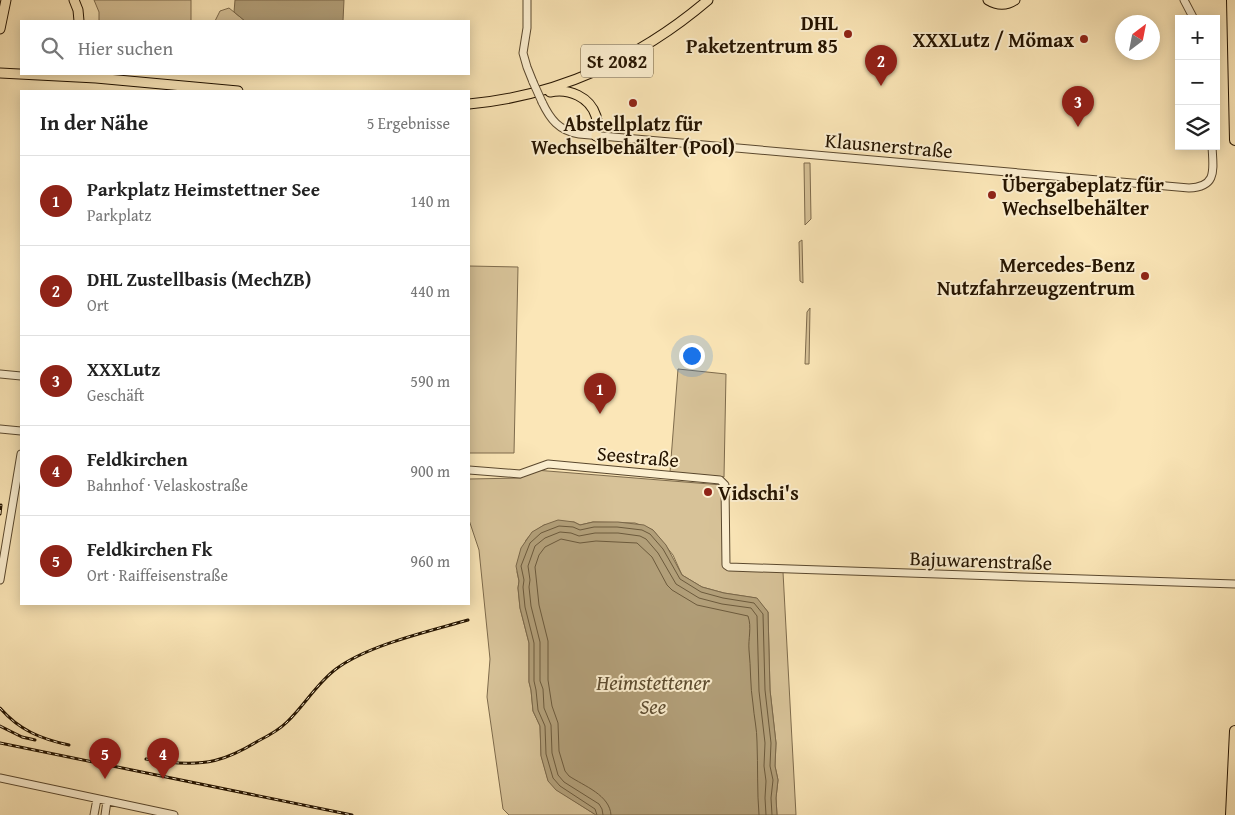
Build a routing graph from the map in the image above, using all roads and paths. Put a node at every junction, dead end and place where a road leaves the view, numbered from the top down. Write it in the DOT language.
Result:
graph roads {
  1 [pos="6,0"];
  2 [pos="74,0"];
  3 [pos="527,0"];
  4 [pos="708,0"];
  5 [pos="988,0"];
  6 [pos="1015,0"];
  7 [pos="1184,0"];
  8 [pos="1232,0"];
  9 [pos="1192,15"];
  10 [pos="79,20"];
  11 [pos="0,29"];
  12 [pos="0,73"];
  13 [pos="20,74"];
  14 [pos="68,75"];
  15 [pos="93,76"];
  16 [pos="228,90"];
  17 [pos="514,97"];
  18 [pos="470,104"];
  19 [pos="596,136"];
  20 [pos="1235,140"];
  21 [pos="1212,150"];
  22 [pos="0,374"];
  23 [pos="20,376"];
  24 [pos="0,429"];
  25 [pos="20,431"];
  26 [pos="20,460"];
  27 [pos="470,470"];
  28 [pos="726,565"];
  29 [pos="0,580"];
  30 [pos="1235,584"];
  31 [pos="1235,731"];
  32 [pos="0,778"];
  33 [pos="97,799"];
  34 [pos="107,801"];
  35 [pos="94,815"];
  36 [pos="104,815"];
  37 [pos="174,815"];
  38 [pos="1231,815"];
  1 -- 11 [label="main road"];
  2 -- 10 [label="main road"];
  3 -- 19 [label="street, Klausnerstraße, bridge"];
  4 -- 17 [label="main road, St 2082"];
  5 -- 6 [label="main road"];
  7 -- 9 [label="street"];
  8 -- 20 [label="highway"];
  12 -- 13 [label="main road"];
  14 -- 15 [label="main road"];
  15 -- 16 [label="main road"];
  17 -- 18 [label="main road, St 2082"];
  17 -- 19 [label="main road"];
  19 -- 21 [label="street, Klausnerstraße"];
  22 -- 23 [label="street"];
  24 -- 25 [label="street"];
  26 -- 29 [label="street"];
  27 -- 28 [label="street, Seestraße"];
  28 -- 30 [label="street, Bajuwarenstraße"];
  31 -- 38 [label="highway"];
  32 -- 33 [label="street"];
  33 -- 34 [label="street"];
  33 -- 35 [label="street"];
  34 -- 36 [label="street"];
  34 -- 37 [label="street"];
}
